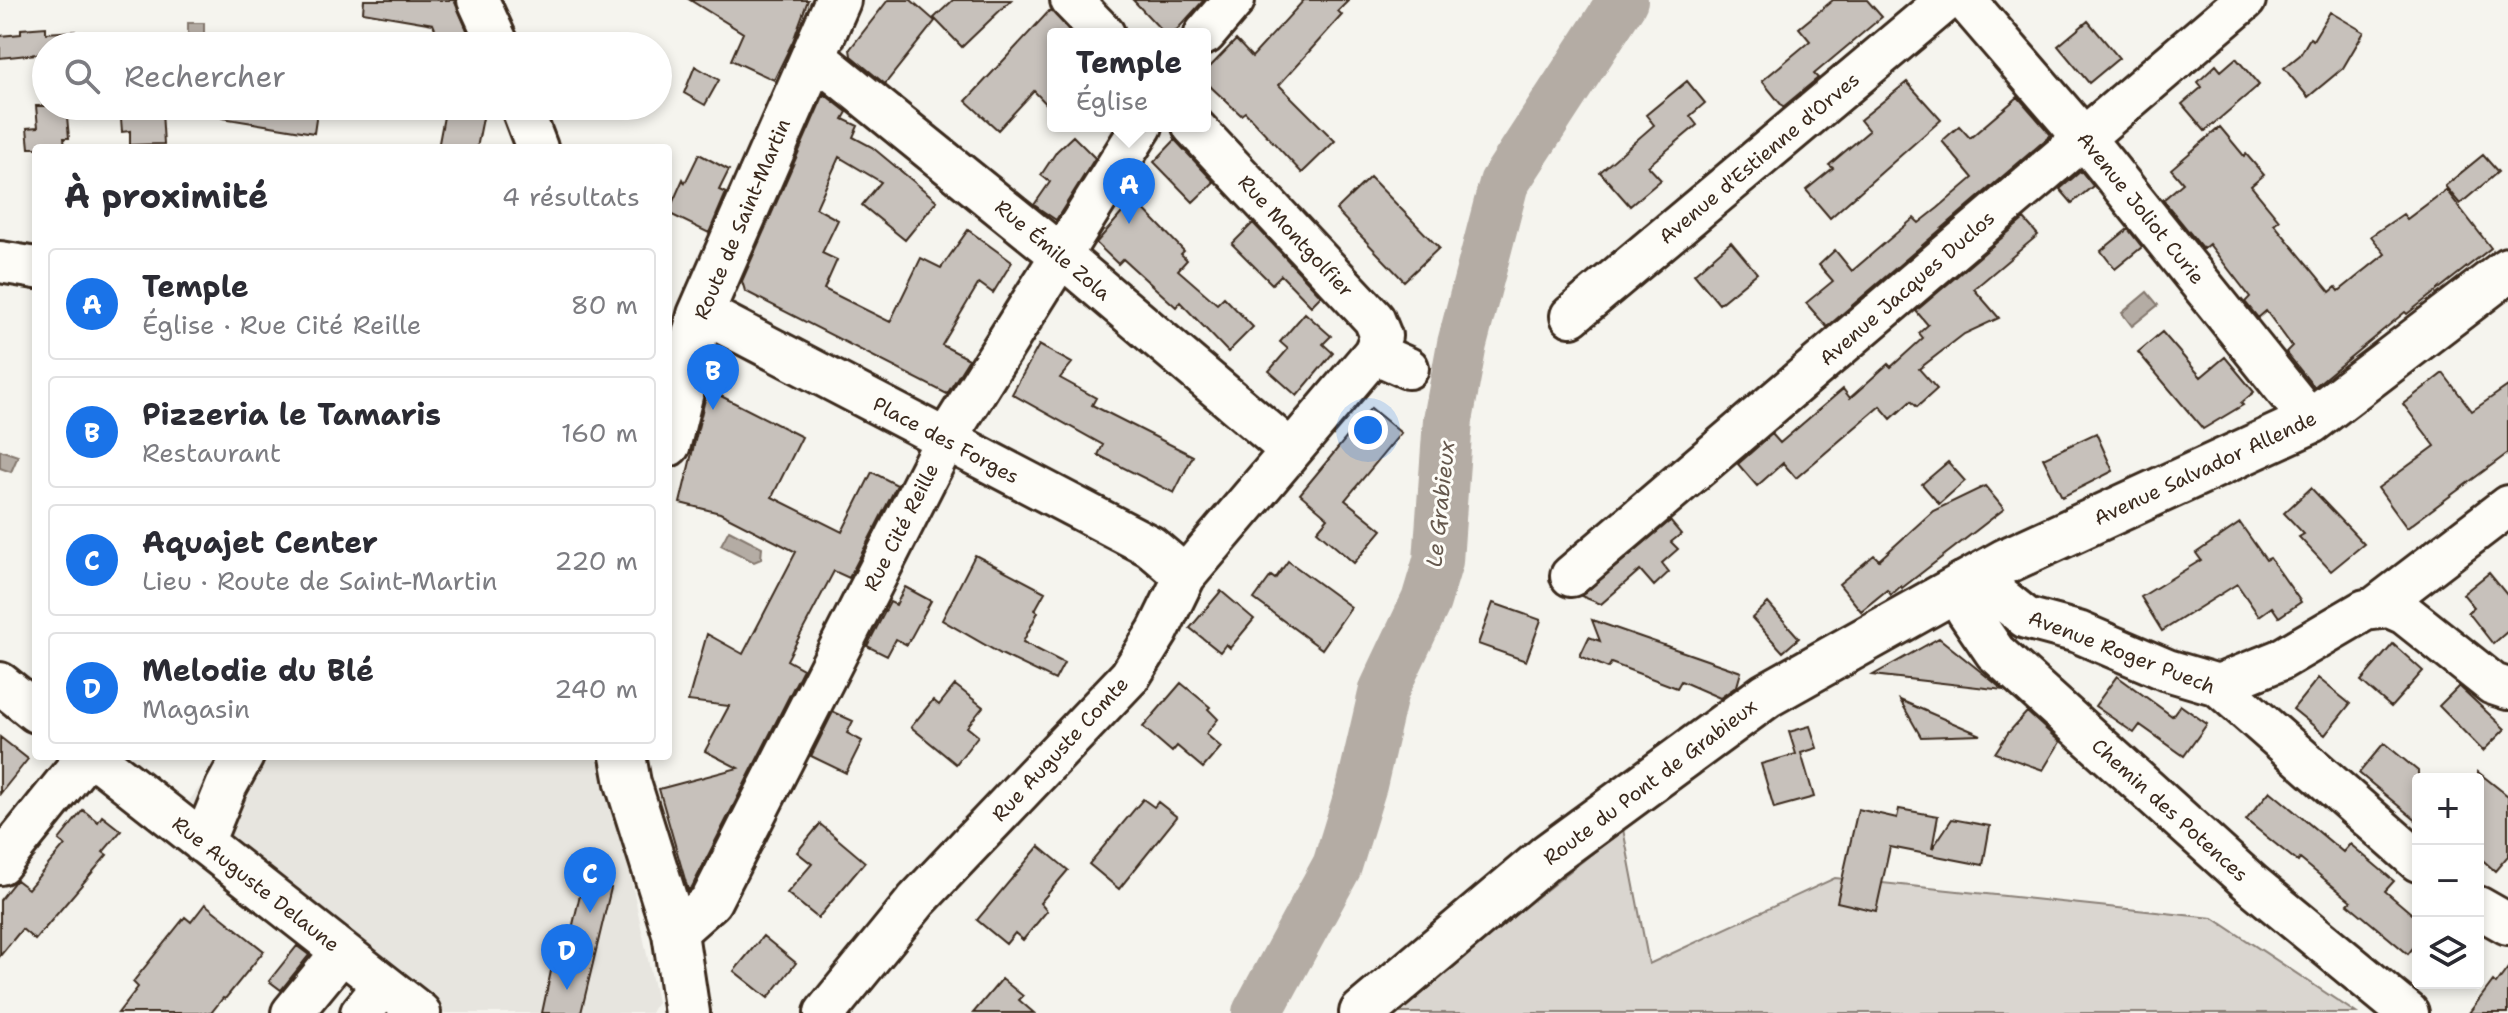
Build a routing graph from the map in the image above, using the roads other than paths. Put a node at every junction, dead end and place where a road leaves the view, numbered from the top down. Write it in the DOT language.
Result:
graph roads {
  1 [pos="478,0"];
  2 [pos="838,0"];
  3 [pos="1071,0"];
  4 [pos="1234,0"];
  5 [pos="1947,0"];
  6 [pos="1965,0"];
  7 [pos="2245,0"];
  8 [pos="1098,28"];
  9 [pos="1209,28"];
  10 [pos="493,32"];
  11 [pos="813,55"];
  12 [pos="526,120"];
  13 [pos="1138,132"];
  14 [pos="1199,132"];
  15 [pos="2083,137"];
  16 [pos="535,144"];
  17 [pos="1059,254"];
  18 [pos="0,262"];
  19 [pos="32,267"];
  20 [pos="2508,270"];
  21 [pos="1571,316"];
  22 [pos="687,333"];
  23 [pos="1391,360"];
  24 [pos="672,421"];
  25 [pos="2311,421"];
  26 [pos="946,439"];
  27 [pos="1290,450"];
  28 [pos="2508,506"];
  29 [pos="1185,576"];
  30 [pos="1571,576"];
  31 [pos="1962,583"];
  32 [pos="2376,607"];
  33 [pos="2218,685"];
  34 [pos="2508,689"];
  35 [pos="87,760"];
  36 [pos="95,760"];
  37 [pos="241,760"];
  38 [pos="624,760"];
  39 [pos="203,843"];
  40 [pos="2412,856"];
  41 [pos="0,864"];
  42 [pos="2484,910"];
  43 [pos="2508,924"];
  44 [pos="675,933"];
  45 [pos="342,952"];
  46 [pos="372,999"];
  47 [pos="292,1013"];
  48 [pos="420,1013"];
  49 [pos="687,1013"];
  50 [pos="825,1013"];
  51 [pos="1362,1013"];
  52 [pos="2408,1013"];
  1 -- 10 [label="street"];
  2 -- 11 [label="main road, Route de Saint-Martin"];
  3 -- 8 [label="street"];
  4 -- 9 [label="street"];
  5 -- 21 [label="street, Avenue d'Estienne d'Orves"];
  6 -- 15 [label="street, Avenue Joliot Curie"];
  7 -- 15 [label="street, Avenue Jacques Duclos"];
  11 -- 17 [label="street, Rue Émile Zola"];
  11 -- 22 [label="main road, Route de Saint-Martin"];
  12 -- 16 [label="street"];
  13 -- 17 [label="street, Rue Cité Reille"];
  14 -- 23 [label="street, Rue Montgolfier"];
  15 -- 25 [label="street, Avenue Joliot Curie"];
  15 -- 30 [label="street, Avenue Jacques Duclos"];
  17 -- 26 [label="street, Rue Cité Reille"];
  17 -- 27 [label="street, Rue Émile Zola"];
  18 -- 19 [label="street"];
  20 -- 25 [label="main road, Avenue Salvador Allende"];
  22 -- 24 [label="main road, Route de Saint-Martin"];
  22 -- 26 [label="street, Place des Forges"];
  23 -- 27 [label="street, Rue Auguste Comte"];
  25 -- 31 [label="main road, Avenue Salvador Allende"];
  26 -- 29 [label="street, Place des Forges"];
  26 -- 44 [label="street, Rue Cité Reille"];
  27 -- 29 [label="street, Rue Auguste Comte"];
  28 -- 32 [label="street"];
  29 -- 50 [label="street, Rue Auguste Comte"];
  31 -- 33 [label="street, Avenue Roger Puech"];
  31 -- 51 [label="main road, Route du Pont de Grabieux"];
  31 -- 52 [label="street, Chemin des Potences"];
  32 -- 33 [label="street"];
  32 -- 34 [label="street"];
  33 -- 40 [label="street, Avenue Roger Puech"];
  35 -- 41 [label="street, Rue Auguste Delaune"];
  36 -- 39 [label="street, Rue Auguste Delaune"];
  37 -- 39 [label="street"];
  38 -- 44 [label="main road"];
  39 -- 45 [label="street, Rue Auguste Delaune"];
  42 -- 43 [label="street"];
  44 -- 49 [label="main road"];
  45 -- 46 [label="street, Rue Auguste Delaune"];
  45 -- 47 [label="street"];
  46 -- 48 [label="street, Rue Auguste Delaune"];
}
